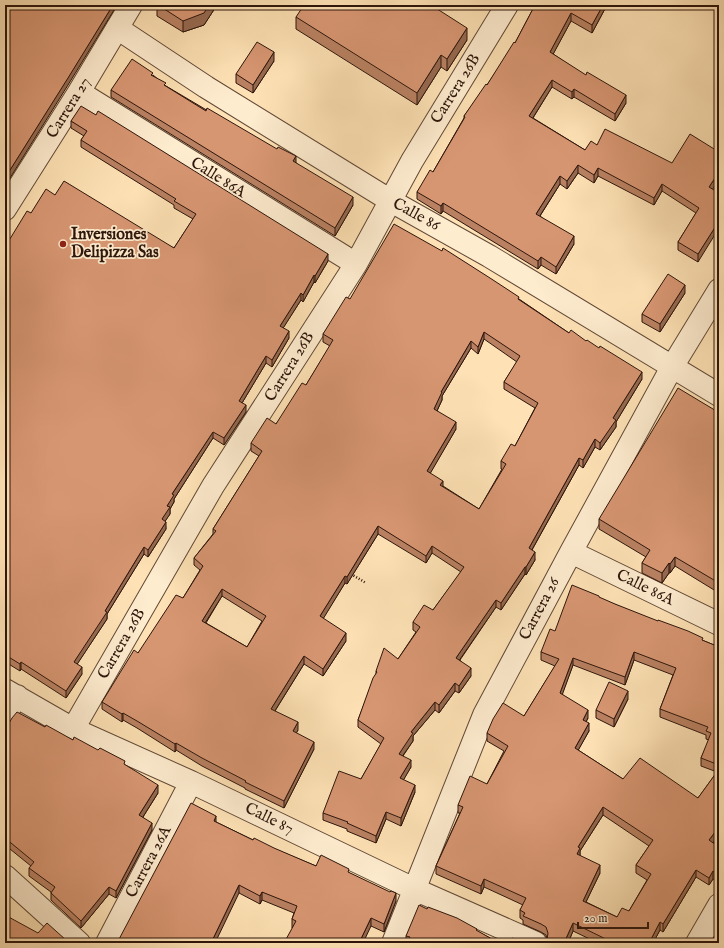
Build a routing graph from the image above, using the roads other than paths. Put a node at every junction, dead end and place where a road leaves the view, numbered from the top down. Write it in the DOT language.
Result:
graph roads {
  1 [pos="131,5"];
  2 [pos="507,5"];
  3 [pos="118,28"];
  4 [pos="79,92"];
  5 [pos="391,201"];
  6 [pos="5,209"];
  7 [pos="356,264"];
  8 [pos="719,290"];
  9 [pos="672,368"];
  10 [pos="719,395"];
  11 [pos="571,552"];
  12 [pos="719,624"];
  13 [pos="11,693"];
  14 [pos="5,715"];
  15 [pos="73,729"];
  16 [pos="192,782"];
  17 [pos="5,876"];
  18 [pos="414,889"];
  19 [pos="719,905"];
  20 [pos="79,943"];
  21 [pos="107,943"];
  22 [pos="393,943"];
  23 [pos="536,943"];
  24 [pos="697,943"];
  1 -- 3 [label="street, Carrera 27"];
  2 -- 5 [label="street, Carrera 26B"];
  3 -- 4 [label="street, Carrera 27"];
  3 -- 5 [label="street, Calle 86"];
  4 -- 6 [label="street, Carrera 27"];
  4 -- 7 [label="street, Calle 86A"];
  5 -- 7 [label="street, Carrera 26B"];
  5 -- 9 [label="street, Calle 86"];
  7 -- 15 [label="street, Carrera 26B"];
  8 -- 9 [label="street, Carrera 26"];
  9 -- 10 [label="street, Calle 86"];
  9 -- 11 [label="street, Carrera 26"];
  11 -- 12 [label="street, Calle 86A"];
  11 -- 18 [label="street, Carrera 26"];
  13 -- 14 [label="street"];
  13 -- 15 [label="street, Calle 87"];
  15 -- 16 [label="street, Calle 87"];
  16 -- 18 [label="street, Calle 87"];
  16 -- 21 [label="street, Carrera 26A"];
  17 -- 20 [label="street"];
  18 -- 22 [label="street, Carrera 26"];
  18 -- 23 [label="street, Calle 87"];
  19 -- 24 [label="street"];
}
